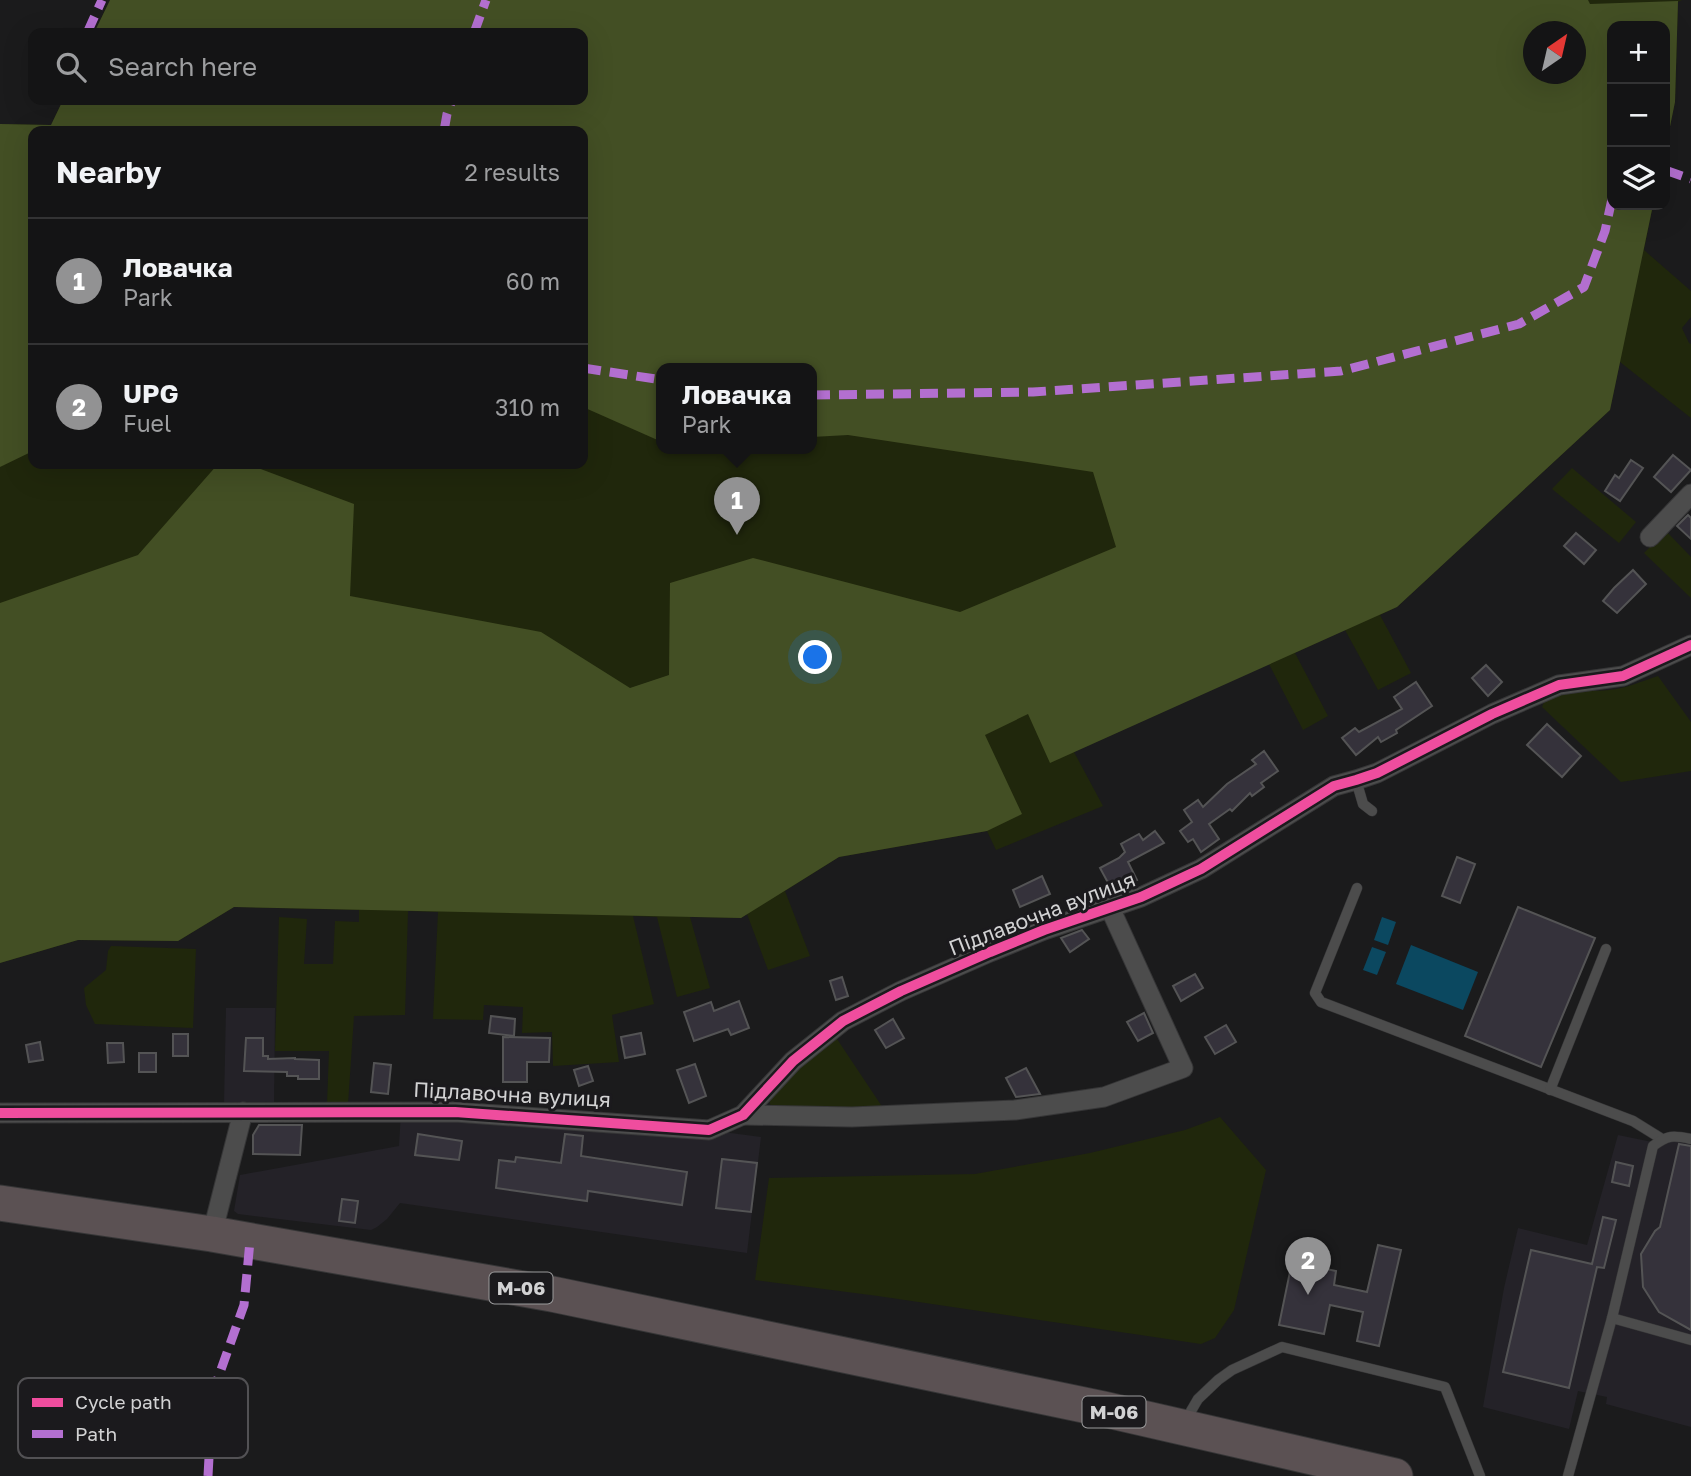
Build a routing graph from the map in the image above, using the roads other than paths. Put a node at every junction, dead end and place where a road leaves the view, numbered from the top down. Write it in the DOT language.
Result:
graph roads {
  1 [pos="1691,494"];
  2 [pos="1650,537"];
  3 [pos="1691,645"];
  4 [pos="1356,780"];
  5 [pos="1372,811"];
  6 [pos="1357,888"];
  7 [pos="1110,908"];
  8 [pos="1606,949"];
  9 [pos="1550,1090"];
  10 [pos="243,1112"];
  11 [pos="0,1113"];
  12 [pos="743,1115"];
  13 [pos="1662,1139"];
  14 [pos="1691,1139"];
  15 [pos="0,1203"];
  16 [pos="212,1234"];
  17 [pos="1612,1318"];
  18 [pos="1691,1340"];
  19 [pos="1190,1429"];
  20 [pos="1395,1476"];
  21 [pos="1480,1476"];
  22 [pos="1568,1476"];
  1 -- 2 [label="street"];
  3 -- 4 [label="street, Підлавочна вулиця"];
  4 -- 5 [label="lane"];
  4 -- 7 [label="street, Підлавочна вулиця"];
  6 -- 9 [label="lane"];
  7 -- 12 [label="street, Підлавочна вулиця"];
  7 -- 12 [label="street, Підлавочна вулиця"];
  8 -- 9 [label="lane"];
  9 -- 13 [label="lane"];
  10 -- 11 [label="street, Підлавочна вулиця"];
  10 -- 12 [label="street, Підлавочна вулиця"];
  10 -- 16 [label="street"];
  13 -- 14 [label="lane"];
  13 -- 17 [label="lane"];
  15 -- 16 [label="highway, М-06"];
  16 -- 19 [label="highway, М-06"];
  17 -- 18 [label="lane"];
  17 -- 22 [label="lane"];
  19 -- 20 [label="highway, М-06"];
  19 -- 21 [label="lane"];
}
